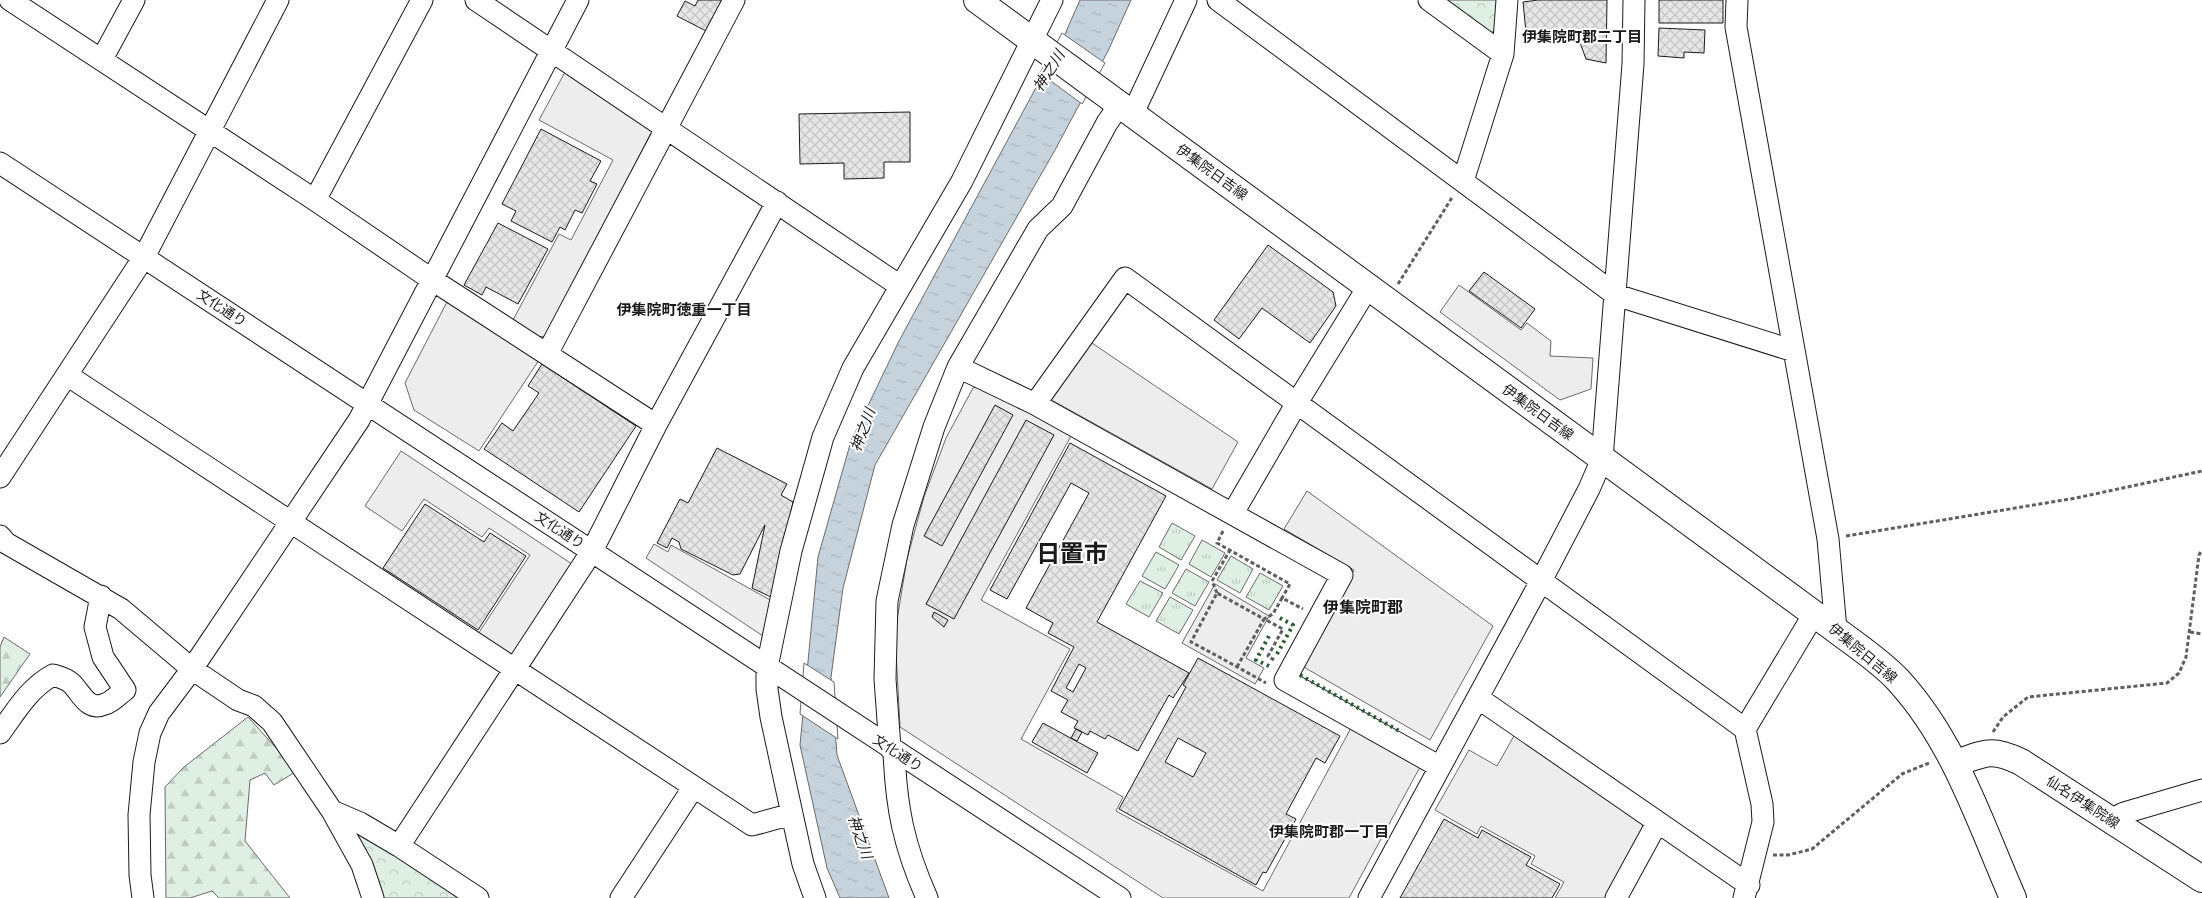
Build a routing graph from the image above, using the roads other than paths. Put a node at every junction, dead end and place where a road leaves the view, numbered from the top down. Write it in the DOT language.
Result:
graph roads {
  1 [pos="10,0"];
  2 [pos="134,0"];
  3 [pos="278,0"];
  4 [pos="422,0"];
  5 [pos="476,0"];
  6 [pos="578,0"];
  7 [pos="734,0"];
  8 [pos="977,0"];
  9 [pos="1052,0"];
  10 [pos="1186,0"];
  11 [pos="1218,0"];
  12 [pos="1429,0"];
  13 [pos="1507,0"];
  14 [pos="1634,0"];
  15 [pos="1737,0"];
  16 [pos="1037,44"];
  17 [pos="552,50"];
  18 [pos="1503,54"];
  19 [pos="102,60"];
  20 [pos="1121,105"];
  21 [pos="666,127"];
  22 [pos="210,133"];
  23 [pos="0,163"];
  24 [pos="1463,181"];
  25 [pos="315,200"];
  26 [pos="777,202"];
  27 [pos="144,257"];
  28 [pos="431,279"];
  29 [pos="900,286"];
  30 [pos="1378,294"];
  31 [pos="1616,294"];
  32 [pos="1794,351"];
  33 [pos="548,354"];
  34 [pos="958,367"];
  35 [pos="67,374"];
  36 [pos="1298,401"];
  37 [pos="368,403"];
  38 [pos="1035,404"];
  39 [pos="656,425"];
  40 [pos="1602,459"];
  41 [pos="0,477"];
  42 [pos="1234,513"];
  43 [pos="292,522"];
  44 [pos="0,536"];
  45 [pos="592,551"];
  46 [pos="1541,580"];
  47 [pos="101,596"];
  48 [pos="1814,614"];
  49 [pos="1836,630"];
  50 [pos="767,667"];
  51 [pos="192,669"];
  52 [pos="516,669"];
  53 [pos="1478,698"];
  54 [pos="1746,729"];
  55 [pos="0,733"];
  56 [pos="887,746"];
  57 [pos="1956,763"];
  58 [pos="1440,767"];
  59 [pos="693,788"];
  60 [pos="2202,790"];
  61 [pos="332,811"];
  62 [pos="792,814"];
  63 [pos="2111,820"];
  64 [pos="1657,823"];
  65 [pos="399,846"];
  66 [pos="2202,879"];
  67 [pos="1746,891"];
  68 [pos="143,898"];
  69 [pos="373,898"];
  70 [pos="478,898"];
  71 [pos="620,898"];
  72 [pos="815,898"];
  73 [pos="927,898"];
  74 [pos="1120,898"];
  75 [pos="1369,898"];
  76 [pos="1616,898"];
  77 [pos="2013,898"];
  1 -- 19 [label="street"];
  2 -- 19 [label="street"];
  3 -- 22 [label="street"];
  4 -- 25 [label="street"];
  5 -- 17 [label="street"];
  6 -- 17 [label="street"];
  7 -- 21 [label="street"];
  8 -- 16 [label="main road, 伊集院日吉線"];
  9 -- 16 [label="street"];
  10 -- 20 [label="street"];
  11 -- 24 [label="street"];
  12 -- 18 [label="street"];
  13 -- 18 [label="street"];
  14 -- 31 [label="street"];
  15 -- 32 [label="street"];
  16 -- 20 [label="main road, 伊集院日吉線"];
  16 -- 29 [label="street"];
  17 -- 21 [label="street"];
  17 -- 28 [label="street"];
  18 -- 24 [label="street"];
  19 -- 22 [label="street"];
  20 -- 30 [label="main road, 伊集院日吉線"];
  20 -- 34 [label="street"];
  21 -- 26 [label="street"];
  21 -- 33 [label="street"];
  22 -- 25 [label="street"];
  22 -- 27 [label="street"];
  23 -- 27 [label="street, 文化通り"];
  24 -- 31 [label="street"];
  25 -- 28 [label="street"];
  26 -- 29 [label="street"];
  26 -- 39 [label="street"];
  27 -- 35 [label="street"];
  27 -- 37 [label="street, 文化通り"];
  28 -- 33 [label="street"];
  28 -- 37 [label="street"];
  29 -- 50 [label="street"];
  30 -- 36 [label="street"];
  30 -- 40 [label="main road, 伊集院日吉線"];
  31 -- 32 [label="street"];
  31 -- 40 [label="street"];
  32 -- 49 [label="street"];
  33 -- 39 [label="street"];
  34 -- 38 [label="street"];
  34 -- 56 [label="street"];
  35 -- 41 [label="street"];
  35 -- 43 [label="street"];
  36 -- 38 [label="street"];
  36 -- 42 [label="street"];
  36 -- 46 [label="street"];
  37 -- 43 [label="street"];
  37 -- 45 [label="street, 文化通り"];
  38 -- 42 [label="street"];
  39 -- 45 [label="street"];
  40 -- 46 [label="street"];
  40 -- 48 [label="main road, 伊集院日吉線"];
  42 -- 58 [label="street"];
  43 -- 51 [label="street"];
  43 -- 52 [label="street"];
  44 -- 47 [label="street"];
  45 -- 50 [label="street, 文化通り"];
  45 -- 52 [label="street"];
  46 -- 53 [label="street"];
  46 -- 54 [label="street"];
  47 -- 51 [label="street"];
  47 -- 55 [label="street"];
  48 -- 49 [label="main road, 伊集院日吉線"];
  48 -- 54 [label="street"];
  49 -- 57 [label="main road, 伊集院日吉線"];
  50 -- 56 [label="street, 文化通り"];
  50 -- 62 [label="street"];
  51 -- 61 [label="street"];
  51 -- 68 [label="street"];
  52 -- 59 [label="street"];
  52 -- 65 [label="street"];
  53 -- 58 [label="street"];
  53 -- 64 [label="street"];
  54 -- 67 [label="street"];
  56 -- 73 [label="street"];
  56 -- 74 [label="street, 文化通り"];
  57 -- 63 [label="main road, 仙名伊集院線"];
  57 -- 77 [label="main road, 伊集院日吉線"];
  58 -- 75 [label="street"];
  59 -- 62 [label="street"];
  59 -- 71 [label="street"];
  60 -- 63 [label="street"];
  61 -- 65 [label="street"];
  61 -- 69 [label="street"];
  62 -- 72 [label="street"];
  63 -- 66 [label="main road, 仙名伊集院線"];
  64 -- 67 [label="street"];
  64 -- 76 [label="street"];
  65 -- 70 [label="street"];
}
